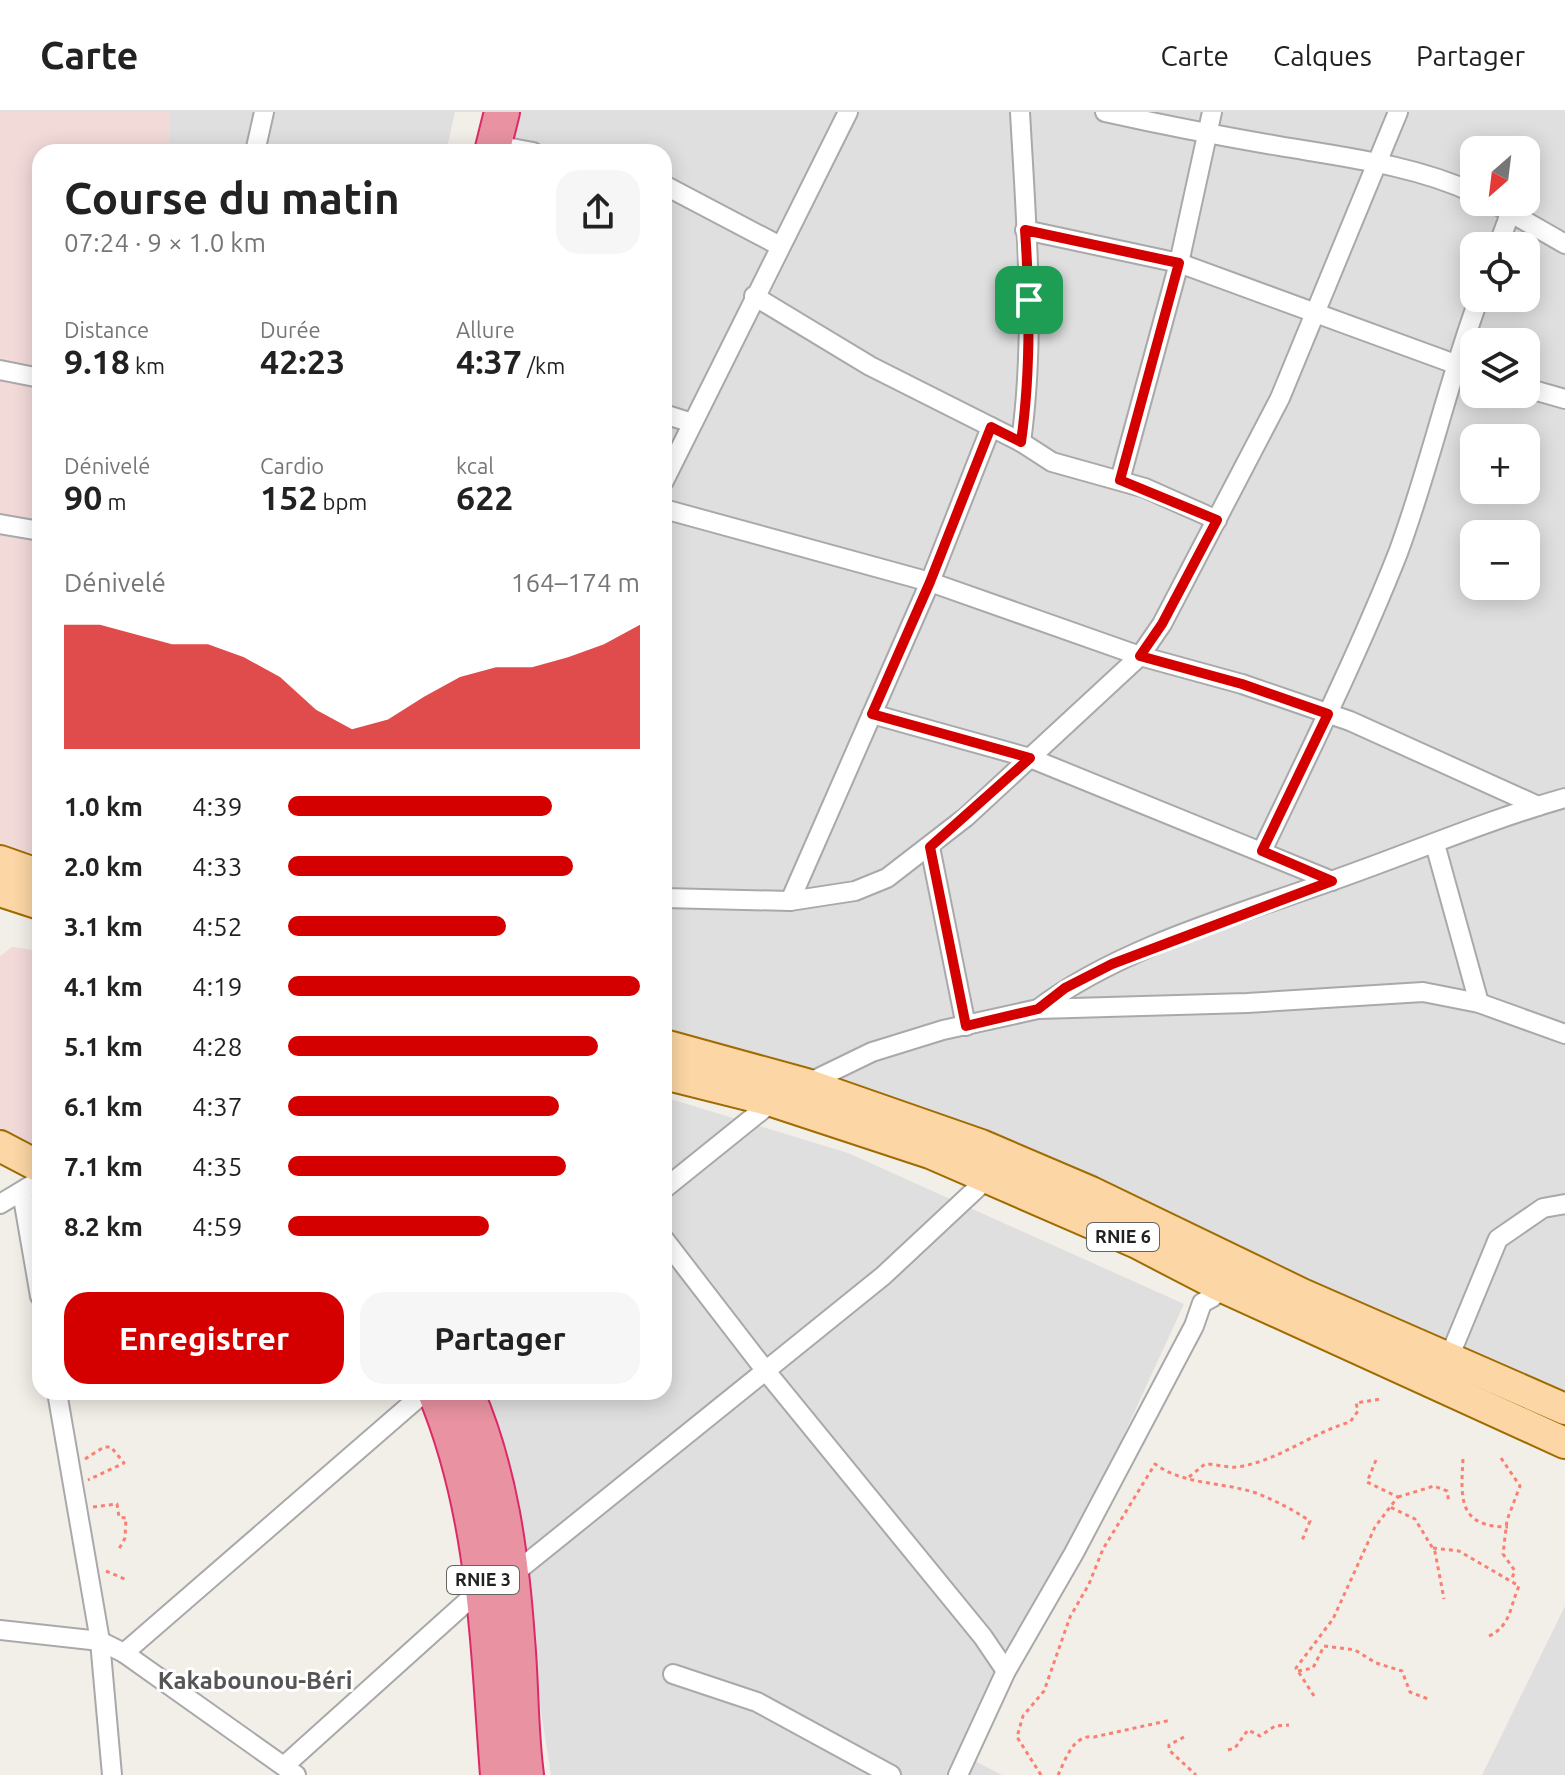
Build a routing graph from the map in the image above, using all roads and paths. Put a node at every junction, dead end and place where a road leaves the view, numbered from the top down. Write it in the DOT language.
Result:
graph roads {
  1 [pos="264,112"];
  2 [pos="481,112"];
  3 [pos="502,112"];
  4 [pos="848,112"];
  5 [pos="1020,112"];
  6 [pos="1105,112"];
  7 [pos="1212,112"];
  8 [pos="1398,112"];
  9 [pos="1204,134"];
  10 [pos="257,144"];
  11 [pos="485,144"];
  12 [pos="489,144"];
  13 [pos="1376,162"];
  14 [pos="1460,186"];
  15 [pos="672,189"];
  16 [pos="1519,216"];
  17 [pos="1025,230"];
  18 [pos="1565,244"];
  19 [pos="780,246"];
  20 [pos="1179,263"];
  21 [pos="754,296"];
  22 [pos="1474,312"];
  23 [pos="1316,313"];
  24 [pos="1455,364"];
  25 [pos="1460,366"];
  26 [pos="0,370"];
  27 [pos="32,376"];
  28 [pos="1540,392"];
  29 [pos="1565,399"];
  30 [pos="672,417"];
  31 [pos="692,423"];
  32 [pos="991,427"];
  33 [pos="1021,442"];
  34 [pos="672,464"];
  35 [pos="1120,480"];
  36 [pos="672,511"];
  37 [pos="1217,520"];
  38 [pos="0,524"];
  39 [pos="32,530"];
  40 [pos="930,582"];
  41 [pos="1140,656"];
  42 [pos="872,714"];
  43 [pos="1328,714"];
  44 [pos="1030,758"];
  45 [pos="1565,798"];
  46 [pos="1538,806"];
  47 [pos="1435,844"];
  48 [pos="930,847"];
  49 [pos="1262,851"];
  50 [pos="1,868"];
  51 [pos="32,874"];
  52 [pos="1332,881"];
  53 [pos="32,897"];
  54 [pos="672,898"];
  55 [pos="790,901"];
  56 [pos="1479,1003"];
  57 [pos="1038,1009"];
  58 [pos="966,1026"];
  59 [pos="1565,1034"];
  60 [pos="672,1047"];
  61 [pos="672,1076"];
  62 [pos="806,1084"];
  63 [pos="772,1101"];
  64 [pos="0,1146"];
  65 [pos="32,1163"];
  66 [pos="989,1177"];
  67 [pos="672,1182"];
  68 [pos="32,1185"];
  69 [pos="22,1192"];
  70 [pos="0,1204"];
  71 [pos="1565,1204"];
  72 [pos="672,1249"];
  73 [pos="32,1250"];
  74 [pos="1216,1284"];
  75 [pos="1410,1359"];
  76 [pos="1448,1360"];
  77 [pos="765,1370"];
  78 [pos="1381,1399"];
  79 [pos="58,1400"];
  80 [pos="416,1400"];
  81 [pos="438,1400"];
  82 [pos="469,1400"];
  83 [pos="1565,1409"];
  84 [pos="1565,1443"];
  85 [pos="1501,1458"];
  86 [pos="1463,1459"];
  87 [pos="1376,1460"];
  88 [pos="71,1472"];
  89 [pos="1189,1477"];
  90 [pos="1398,1497"];
  91 [pos="1449,1503"];
  92 [pos="1390,1507"];
  93 [pos="77,1509"];
  94 [pos="1508,1527"];
  95 [pos="1301,1543"];
  96 [pos="1433,1548"];
  97 [pos="119,1549"];
  98 [pos="87,1567"];
  99 [pos="127,1580"];
  100 [pos="1511,1580"];
  101 [pos="497,1582"];
  102 [pos="1444,1599"];
  103 [pos="0,1630"];
  104 [pos="1489,1636"];
  105 [pos="100,1641"];
  106 [pos="124,1653"];
  107 [pos="1006,1671"];
  108 [pos="1298,1671"];
  109 [pos="673,1674"];
  110 [pos="1314,1696"];
  111 [pos="1428,1699"];
  112 [pos="1171,1720"];
  113 [pos="1289,1725"];
  114 [pos="1184,1737"];
  115 [pos="1228,1750"];
  116 [pos="290,1771"];
  117 [pos="112,1775"];
  118 [pos="498,1775"];
  119 [pos="526,1775"];
  120 [pos="891,1775"];
  121 [pos="958,1775"];
  122 [pos="1041,1775"];
  123 [pos="1058,1775"];
  124 [pos="1196,1775"];
  1 -- 10 [label="street"];
  2 -- 11 [label="highway"];
  3 -- 12 [label="highway"];
  4 -- 19 [label="street"];
  5 -- 17 [label="street"];
  6 -- 9 [label="street"];
  7 -- 9 [label="street"];
  8 -- 13 [label="street"];
  9 -- 13 [label="street"];
  9 -- 20 [label="street"];
  13 -- 14 [label="street"];
  13 -- 23 [label="street"];
  15 -- 19 [label="street"];
  16 -- 18 [label="street"];
  17 -- 20 [label="street"];
  17 -- 33 [label="street"];
  19 -- 21 [label="street"];
  20 -- 23 [label="street"];
  20 -- 35 [label="street"];
  21 -- 31 [label="street"];
  21 -- 32 [label="street"];
  22 -- 24 [label="street"];
  23 -- 24 [label="street"];
  23 -- 37 [label="street"];
  24 -- 25 [label="street"];
  24 -- 43 [label="street"];
  26 -- 27 [label="street"];
  28 -- 29 [label="street"];
  30 -- 31 [label="street"];
  31 -- 34 [label="street"];
  32 -- 33 [label="street"];
  32 -- 40 [label="street"];
  33 -- 35 [label="street"];
  35 -- 37 [label="street"];
  36 -- 40 [label="street"];
  37 -- 41 [label="street"];
  38 -- 39 [label="street"];
  40 -- 41 [label="street"];
  40 -- 42 [label="street"];
  41 -- 43 [label="street"];
  41 -- 44 [label="street"];
  42 -- 44 [label="street"];
  42 -- 55 [label="street"];
  43 -- 46 [label="street"];
  43 -- 49 [label="street"];
  44 -- 48 [label="street"];
  44 -- 49 [label="street"];
  45 -- 46 [label="street"];
  46 -- 47 [label="street"];
  47 -- 52 [label="street"];
  47 -- 56 [label="street"];
  48 -- 55 [label="street"];
  48 -- 58 [label="street"];
  49 -- 52 [label="street"];
  50 -- 51 [label="main road"];
  50 -- 53 [label="main road"];
  52 -- 57 [label="street"];
  54 -- 55 [label="street"];
  56 -- 57 [label="street"];
  56 -- 59 [label="street"];
  57 -- 58 [label="street"];
  58 -- 62 [label="street"];
  60 -- 62 [label="main road, RNIE 6"];
  61 -- 63 [label="main road, RNIE 6"];
  62 -- 63 [label="street"];
  62 -- 75 [label="main road, RNIE 6"];
  63 -- 66 [label="main road, RNIE 6"];
  63 -- 67 [label="street"];
  64 -- 65 [label="main road"];
  66 -- 74 [label="main road, RNIE 6"];
  66 -- 77 [label="street"];
  68 -- 69 [label="street"];
  69 -- 70 [label="street"];
  69 -- 73 [label="street"];
  71 -- 76 [label="street"];
  72 -- 77 [label="street"];
  74 -- 75 [label="main road, RNIE 6"];
  74 -- 107 [label="street"];
  75 -- 76 [label="main road, RNIE 6"];
  75 -- 84 [label="main road, RNIE 6"];
  76 -- 83 [label="main road, RNIE 6"];
  77 -- 101 [label="street"];
  77 -- 107 [label="street"];
  78 -- 89 [label="path"];
  79 -- 88 [label="street"];
  80 -- 106 [label="street"];
  81 -- 101 [label="highway, RNIE 3"];
  82 -- 101 [label="highway, RNIE 3"];
  85 -- 94 [label="path"];
  86 -- 94 [label="path"];
  87 -- 90 [label="path"];
  88 -- 88 [label="path"];
  88 -- 93 [label="street"];
  89 -- 95 [label="path"];
  89 -- 122 [label="path"];
  90 -- 91 [label="path"];
  90 -- 92 [label="path"];
  92 -- 96 [label="path"];
  92 -- 108 [label="path"];
  93 -- 97 [label="path"];
  93 -- 98 [label="street"];
  94 -- 100 [label="path"];
  96 -- 100 [label="path"];
  96 -- 102 [label="path"];
  98 -- 99 [label="path"];
  98 -- 105 [label="street"];
  100 -- 104 [label="path"];
  101 -- 116 [label="street"];
  101 -- 118 [label="highway, RNIE 3"];
  101 -- 119 [label="highway, RNIE 3"];
  103 -- 105 [label="street"];
  105 -- 106 [label="street"];
  105 -- 117 [label="street"];
  106 -- 116 [label="street"];
  107 -- 121 [label="street"];
  108 -- 110 [label="path"];
  108 -- 111 [label="path"];
  109 -- 120 [label="street"];
  112 -- 123 [label="path"];
  113 -- 115 [label="path"];
  114 -- 124 [label="path"];
}
